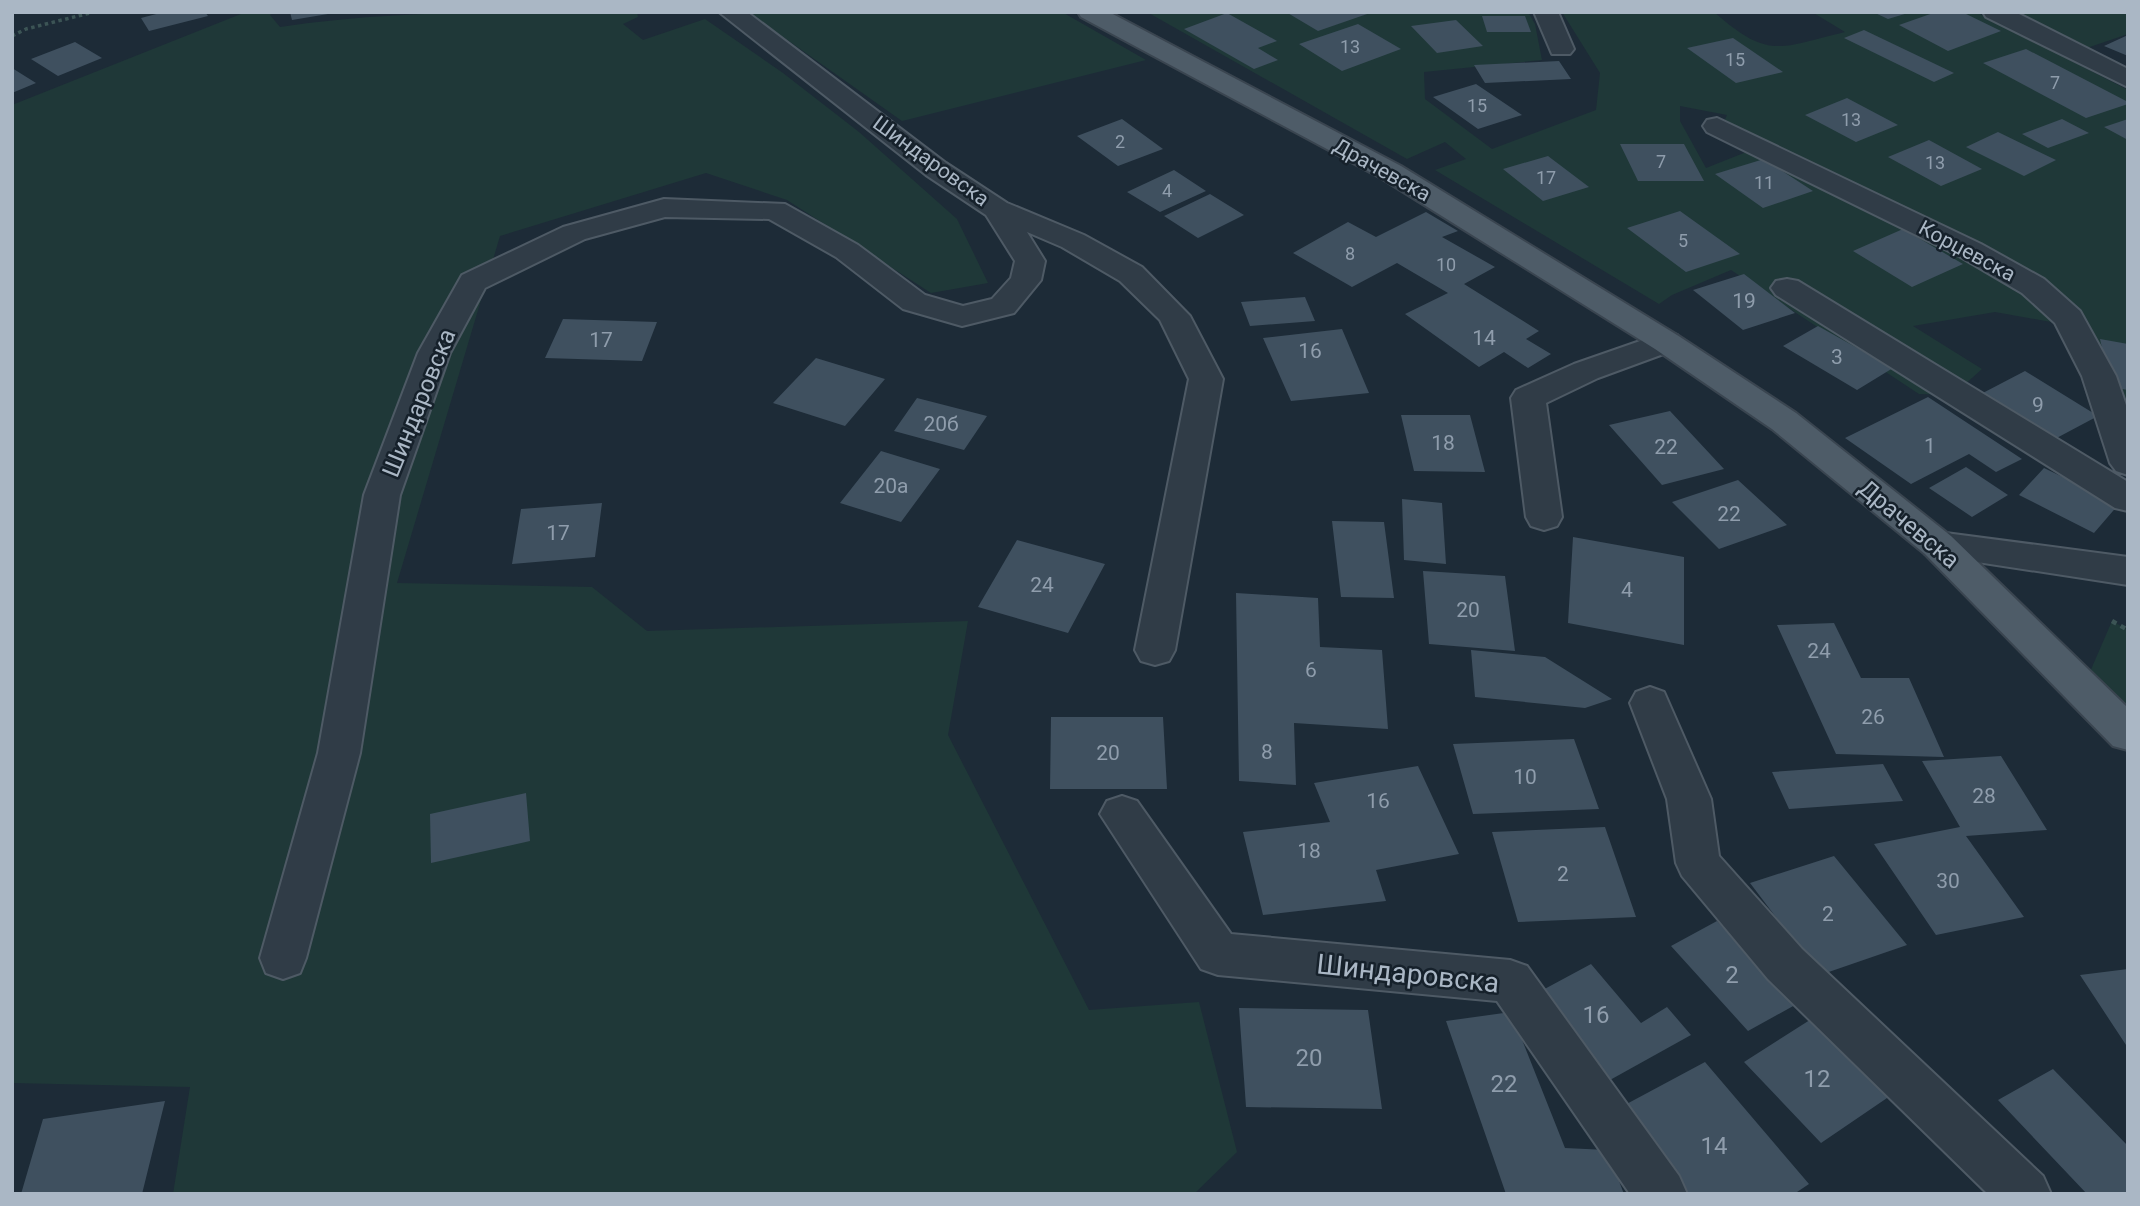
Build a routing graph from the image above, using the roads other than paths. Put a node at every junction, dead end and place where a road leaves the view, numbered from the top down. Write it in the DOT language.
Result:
graph roads {
  1 [pos="731,12"];
  2 [pos="1090,12"];
  3 [pos="1546,12"];
  4 [pos="1995,12"];
  5 [pos="1561,49"];
  6 [pos="2128,79"];
  7 [pos="1717,126"];
  8 [pos="997,209"];
  9 [pos="1787,288"];
  10 [pos="1666,342"];
  11 [pos="2128,463"];
  12 [pos="2128,499"];
  13 [pos="1544,517"];
  14 [pos="1938,545"];
  15 [pos="2128,571"];
  16 [pos="1154,650"];
  17 [pos="1650,703"];
  18 [pos="2128,734"];
  19 [pos="1122,814"];
  20 [pos="283,958"];
  21 [pos="1661,1194"];
  22 [pos="2025,1194"];
  1 -- 8 [label="street, Шиндаровска"];
  2 -- 10 [label="main road, Драчевска"];
  3 -- 5 [label="street"];
  4 -- 6 [label="street"];
  7 -- 11 [label="street, Корџевска"];
  8 -- 16 [label="street, Шиндаровска"];
  8 -- 20 [label="street, Шиндаровска"];
  9 -- 12 [label="street"];
  10 -- 13 [label="street"];
  10 -- 14 [label="main road, Драчевска"];
  14 -- 15 [label="street"];
  14 -- 18 [label="main road, Драчевска"];
  17 -- 22 [label="street"];
  19 -- 21 [label="street, Шиндаровска"];
}
